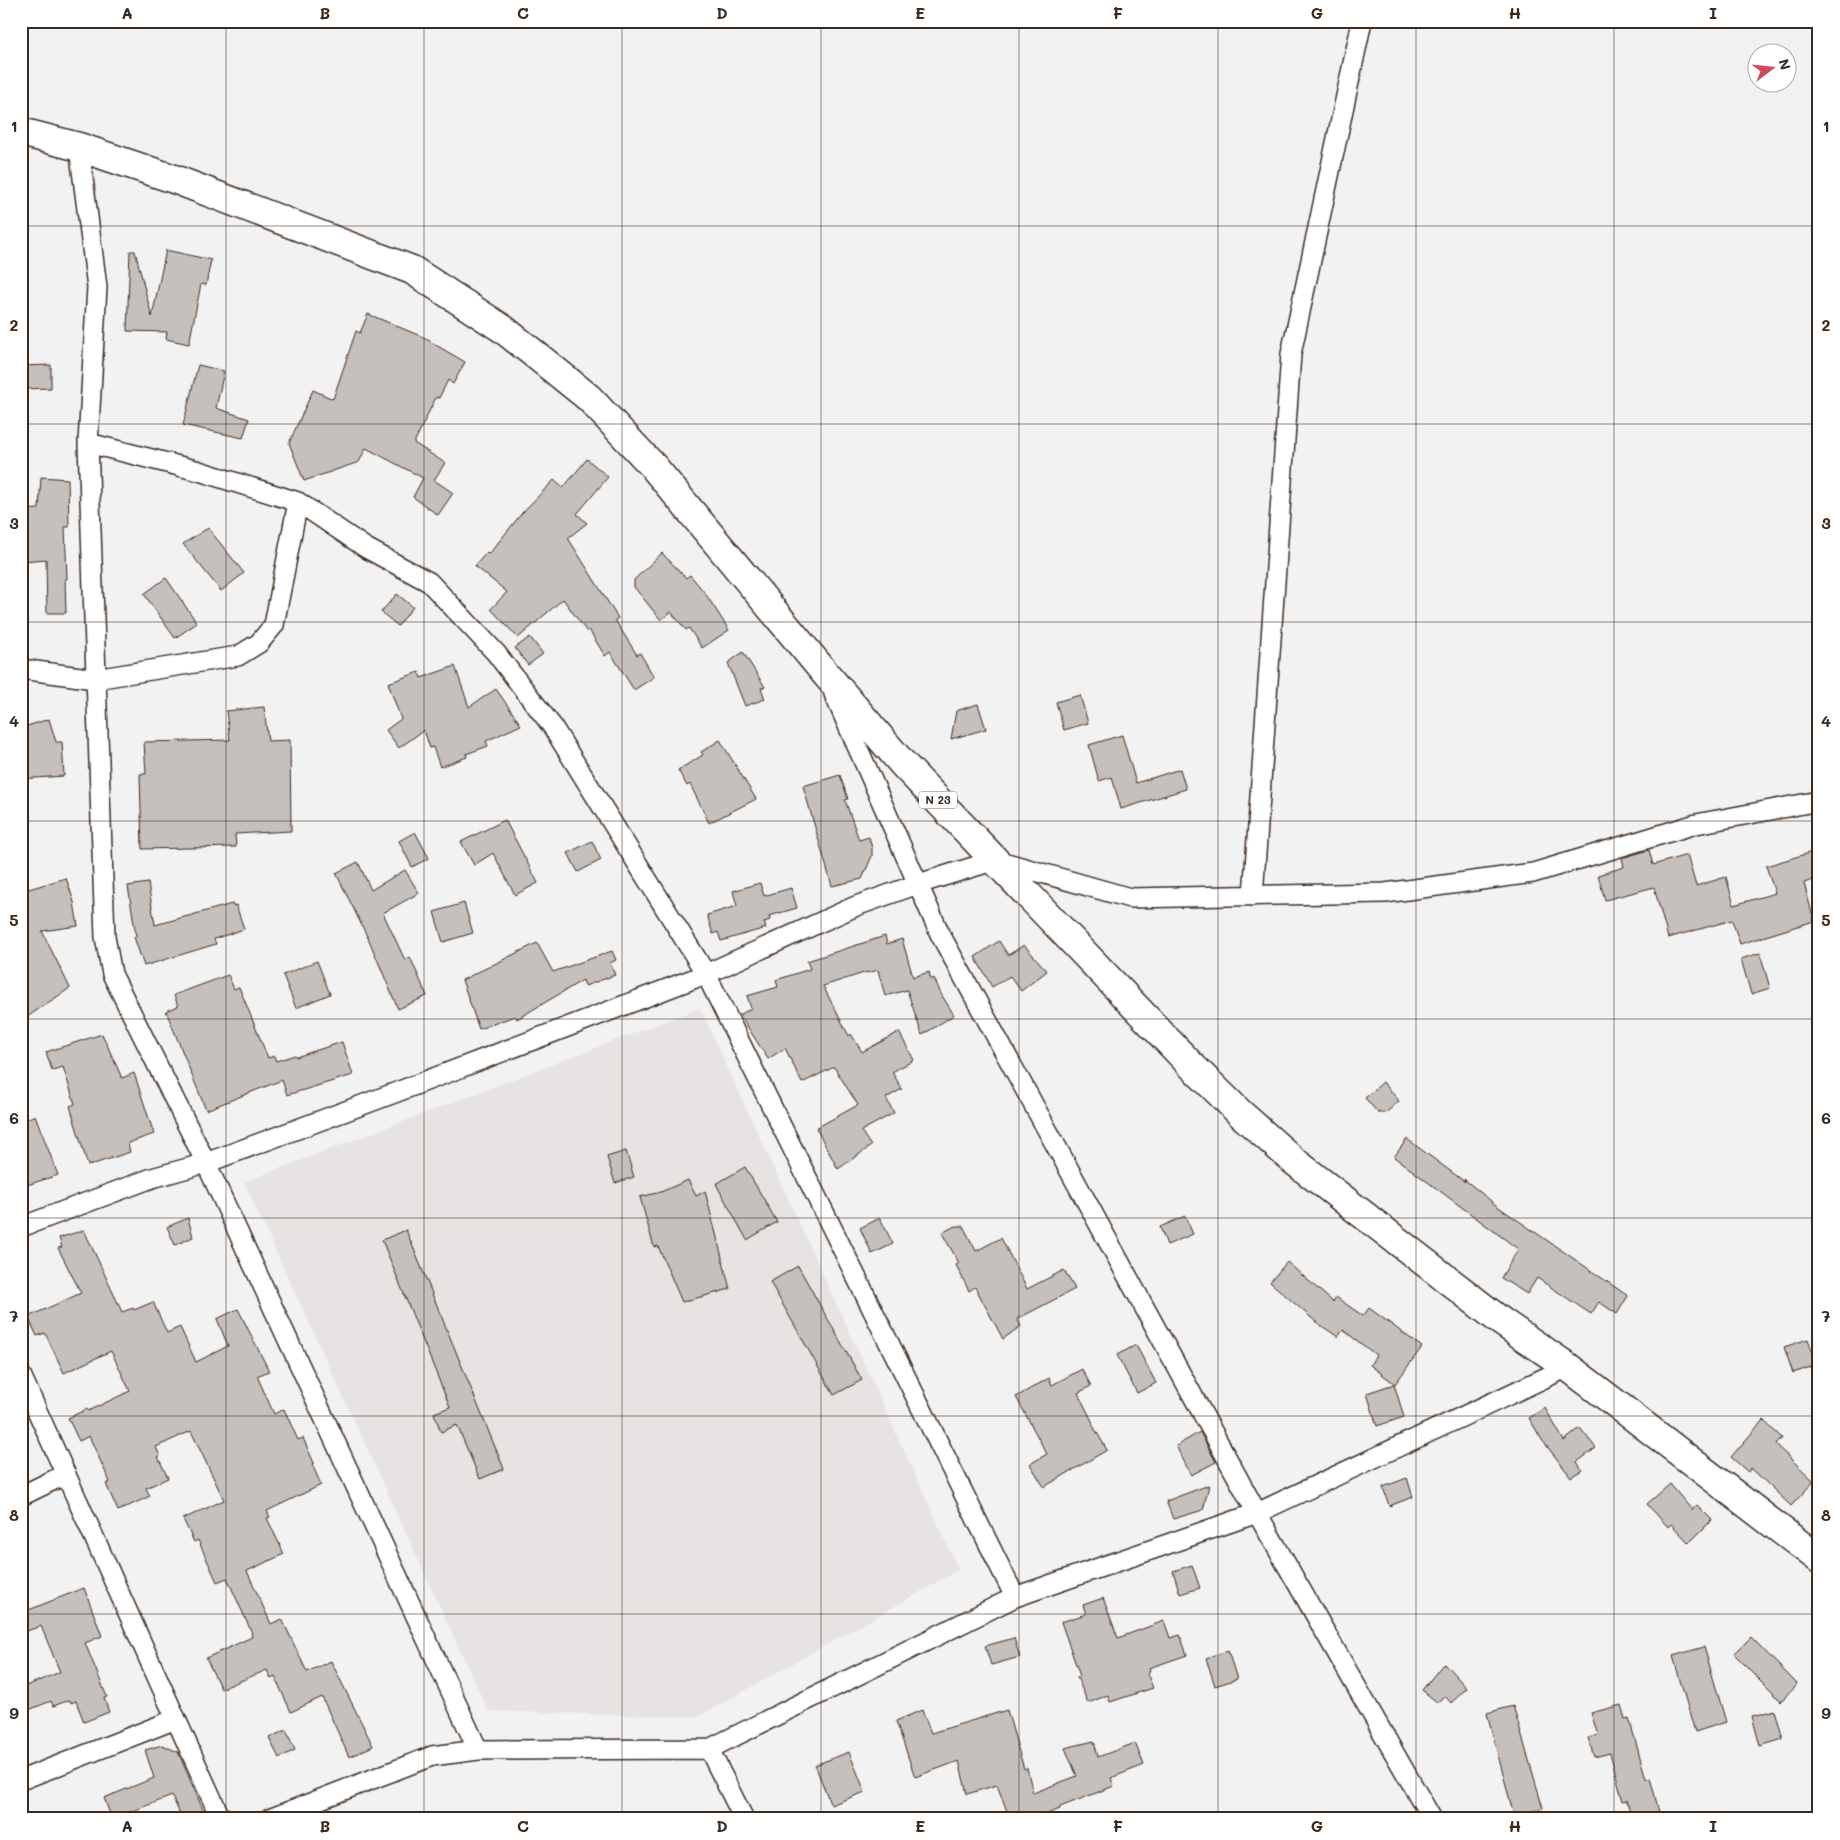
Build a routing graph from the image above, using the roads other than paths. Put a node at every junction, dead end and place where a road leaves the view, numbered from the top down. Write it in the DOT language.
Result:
graph roads {
  1 [pos="1362,21"];
  2 [pos="21,132"];
  3 [pos="79,147"];
  4 [pos="88,443"];
  5 [pos="298,502"];
  6 [pos="21,669"];
  7 [pos="825,673"];
  8 [pos="95,679"];
  9 [pos="1819,801"];
  10 [pos="996,860"];
  11 [pos="918,884"];
  12 [pos="1253,896"];
  13 [pos="706,974"];
  14 [pos="206,1163"];
  15 [pos="21,1226"];
  16 [pos="1568,1368"];
  17 [pos="21,1375"];
  18 [pos="66,1474"];
  19 [pos="21,1496"];
  20 [pos="1257,1512"];
  21 [pos="1819,1559"];
  22 [pos="1015,1597"];
  23 [pos="176,1719"];
  24 [pos="709,1749"];
  25 [pos="478,1750"];
  26 [pos="21,1780"];
  27 [pos="221,1819"];
  28 [pos="269,1819"];
  29 [pos="744,1819"];
  30 [pos="1432,1819"];
  1 -- 12 [label="street"];
  2 -- 3 [label="main road, N 23"];
  3 -- 4 [label="street"];
  3 -- 7 [label="main road, N 23"];
  4 -- 5 [label="street"];
  4 -- 8 [label="street"];
  5 -- 8 [label="street"];
  5 -- 13 [label="street"];
  6 -- 8 [label="street"];
  7 -- 10 [label="main road, N 23"];
  7 -- 11 [label="street"];
  8 -- 14 [label="street"];
  9 -- 12 [label="street"];
  10 -- 11 [label="street"];
  10 -- 12 [label="street"];
  10 -- 16 [label="main road, N 23"];
  11 -- 13 [label="street"];
  11 -- 20 [label="street"];
  13 -- 14 [label="street"];
  13 -- 22 [label="street"];
  14 -- 15 [label="street"];
  14 -- 25 [label="street"];
  16 -- 20 [label="street"];
  16 -- 21 [label="main road, N 23"];
  17 -- 18 [label="street"];
  18 -- 19 [label="street"];
  18 -- 23 [label="street"];
  20 -- 22 [label="street"];
  20 -- 30 [label="street"];
  22 -- 24 [label="street"];
  23 -- 26 [label="street"];
  23 -- 27 [label="street"];
  24 -- 25 [label="street"];
  24 -- 29 [label="street"];
  25 -- 28 [label="street"];
}
